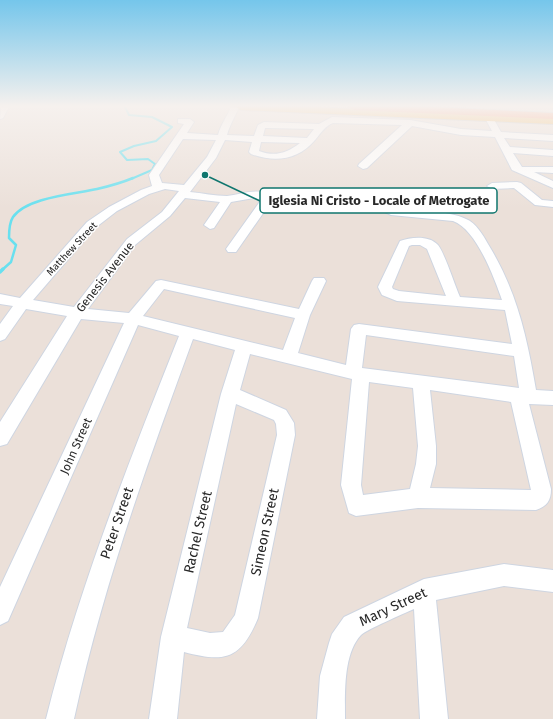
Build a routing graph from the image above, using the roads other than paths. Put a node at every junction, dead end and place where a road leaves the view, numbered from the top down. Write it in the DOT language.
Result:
graph roads {
  1 [pos="178,141"];
  2 [pos="220,141"];
  3 [pos="257,141"];
  4 [pos="301,141"];
  5 [pos="309,141"];
  6 [pos="391,141"];
  7 [pos="501,141"];
  8 [pos="506,150"];
  9 [pos="553,153"];
  10 [pos="363,166"];
  11 [pos="516,168"];
  12 [pos="553,170"];
  13 [pos="553,185"];
  14 [pos="492,186"];
  15 [pos="158,188"];
  16 [pos="184,191"];
  17 [pos="227,198"];
  18 [pos="553,204"];
  19 [pos="391,212"];
  20 [pos="210,225"];
  21 [pos="232,248"];
  22 [pos="320,281"];
  23 [pos="0,299"];
  24 [pos="455,302"];
  25 [pos="23,303"];
  26 [pos="511,305"];
  27 [pos="77,313"];
  28 [pos="304,315"];
  29 [pos="134,319"];
  30 [pos="188,332"];
  31 [pos="0,334"];
  32 [pos="244,347"];
  33 [pos="522,351"];
  34 [pos="288,358"];
  35 [pos="357,374"];
  36 [pos="422,382"];
  37 [pos="230,394"];
  38 [pos="523,396"];
  39 [pos="553,398"];
  40 [pos="0,438"];
  41 [pos="418,498"];
  42 [pos="553,580"];
  43 [pos="424,591"];
  44 [pos="0,613"];
  45 [pos="173,638"];
  46 [pos="60,719"];
  47 [pos="163,719"];
  48 [pos="331,719"];
  49 [pos="434,719"];
  1 -- 15 [label="street"];
  2 -- 16 [label="street, Genesis Avenue"];
  3 -- 5 [label="street"];
  4 -- 5 [label="street"];
  6 -- 10 [label="street"];
  7 -- 8 [label="street"];
  8 -- 9 [label="street"];
  8 -- 11 [label="street"];
  11 -- 12 [label="street"];
  11 -- 13 [label="street"];
  14 -- 18 [label="street"];
  15 -- 16 [label="street, Matthew Street"];
  15 -- 25 [label="street, Matthew Street"];
  16 -- 17 [label="street, Matthew Street"];
  16 -- 27 [label="street, Genesis Avenue"];
  17 -- 20 [label="street"];
  17 -- 21 [label="street, Matthew Street"];
  19 -- 26 [label="street"];
  22 -- 28 [label="street"];
  23 -- 25 [label="street"];
  24 -- 24 [label="street"];
  24 -- 26 [label="street"];
  25 -- 27 [label="street"];
  25 -- 31 [label="street, Matthew Street"];
  26 -- 33 [label="street"];
  27 -- 29 [label="street"];
  27 -- 40 [label="street, Genesis Avenue"];
  28 -- 29 [label="street, John Street"];
  28 -- 34 [label="street"];
  29 -- 30 [label="street"];
  29 -- 44 [label="street, John Street"];
  30 -- 32 [label="street"];
  30 -- 46 [label="street, Peter Street"];
  32 -- 34 [label="street"];
  32 -- 37 [label="street, Rachel Street"];
  33 -- 35 [label="street"];
  33 -- 38 [label="street"];
  34 -- 35 [label="street"];
  35 -- 36 [label="street"];
  35 -- 41 [label="street"];
  36 -- 38 [label="street"];
  36 -- 41 [label="street"];
  37 -- 45 [label="street, Rachel Street"];
  37 -- 45 [label="street, Simeon Street"];
  38 -- 39 [label="street"];
  38 -- 41 [label="street"];
  42 -- 43 [label="street, Mary Street"];
  43 -- 48 [label="street, Mary Street"];
  43 -- 49 [label="street"];
  45 -- 47 [label="street, Rachel Street"];
}
